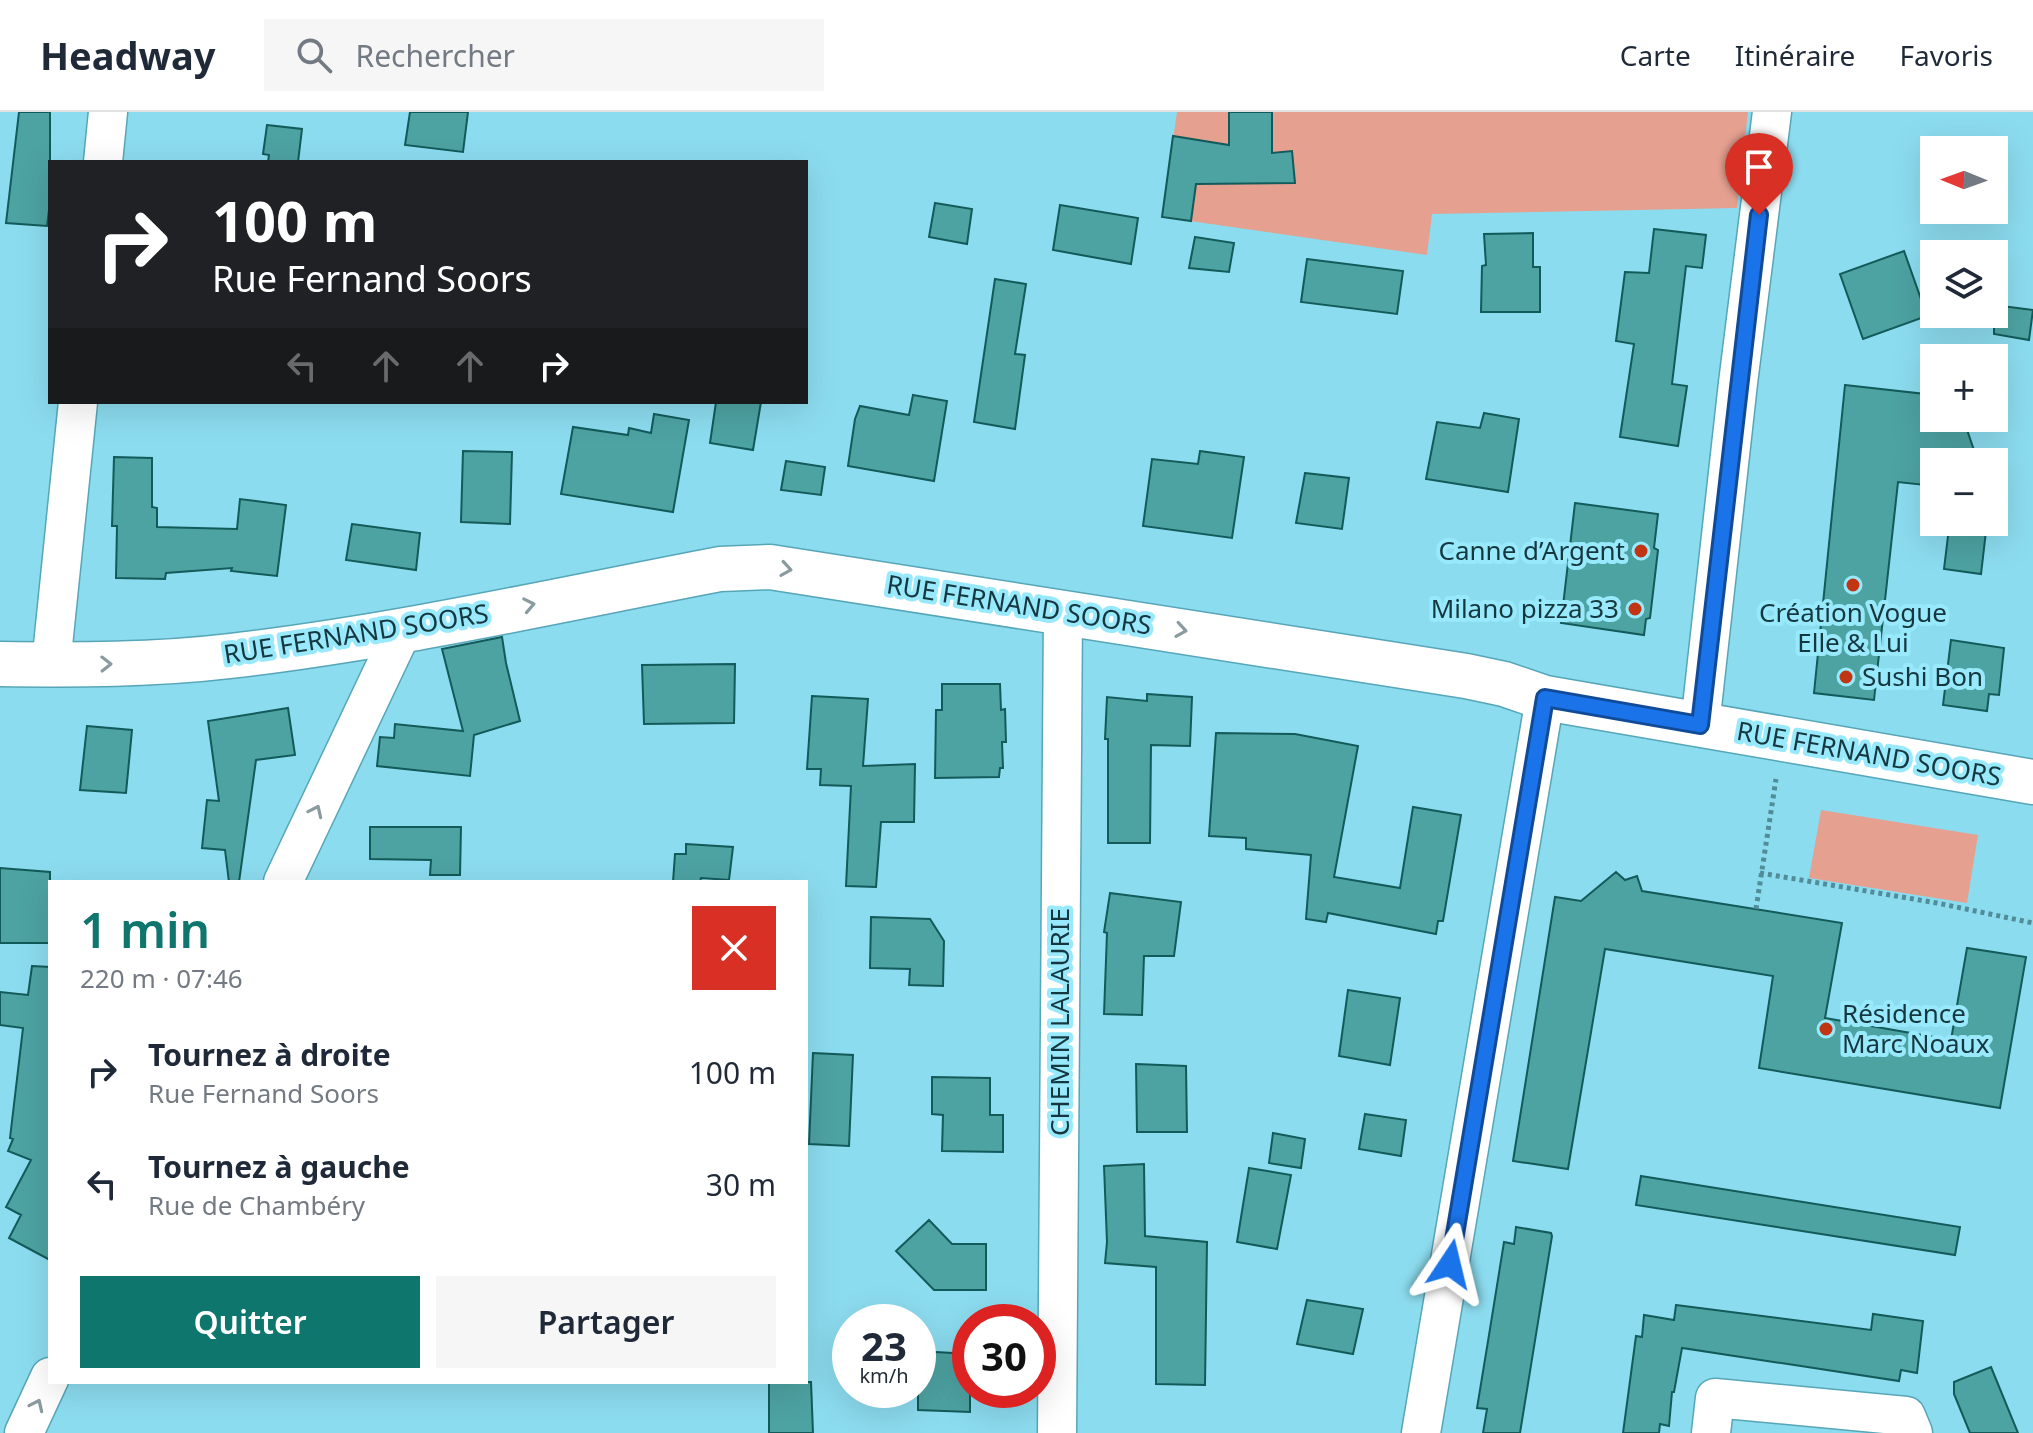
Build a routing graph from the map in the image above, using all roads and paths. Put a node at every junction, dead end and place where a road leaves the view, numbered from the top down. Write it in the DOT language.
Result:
graph roads {
  1 [pos="108,112"];
  2 [pos="1772,112"];
  3 [pos="103,160"];
  4 [pos="78,404"];
  5 [pos="1063,611"];
  6 [pos="403,629"];
  7 [pos="0,664"];
  8 [pos="51,665"];
  9 [pos="1545,698"];
  10 [pos="1700,725"];
  11 [pos="1776,779"];
  12 [pos="2033,782"];
  13 [pos="1760,873"];
  14 [pos="284,880"];
  15 [pos="1756,909"];
  16 [pos="2033,923"];
  17 [pos="48,1381"];
  18 [pos="24,1433"];
  19 [pos="1057,1433"];
  20 [pos="1421,1433"];
  21 [pos="1711,1433"];
  22 [pos="1913,1433"];
  1 -- 3 [label="street"];
  2 -- 10 [label="street"];
  4 -- 8 [label="street"];
  6 -- 5 [label="street, RUE FERNAND SOORS, one-way"];
  5 -- 9 [label="street, RUE FERNAND SOORS, one-way"];
  5 -- 19 [label="street, CHEMIN LALAURIE"];
  8 -- 6 [label="street, RUE FERNAND SOORS, one-way"];
  14 -- 6 [label="street, one-way"];
  7 -- 8 [label="street, RUE FERNAND SOORS"];
  9 -- 10 [label="street, RUE FERNAND SOORS"];
  9 -- 20 [label="street"];
  10 -- 12 [label="street, RUE FERNAND SOORS"];
  11 -- 13 [label="path"];
  13 -- 15 [label="path"];
  13 -- 16 [label="path"];
  18 -- 17 [label="street, one-way"];
  21 -- 22 [label="street"];
}
